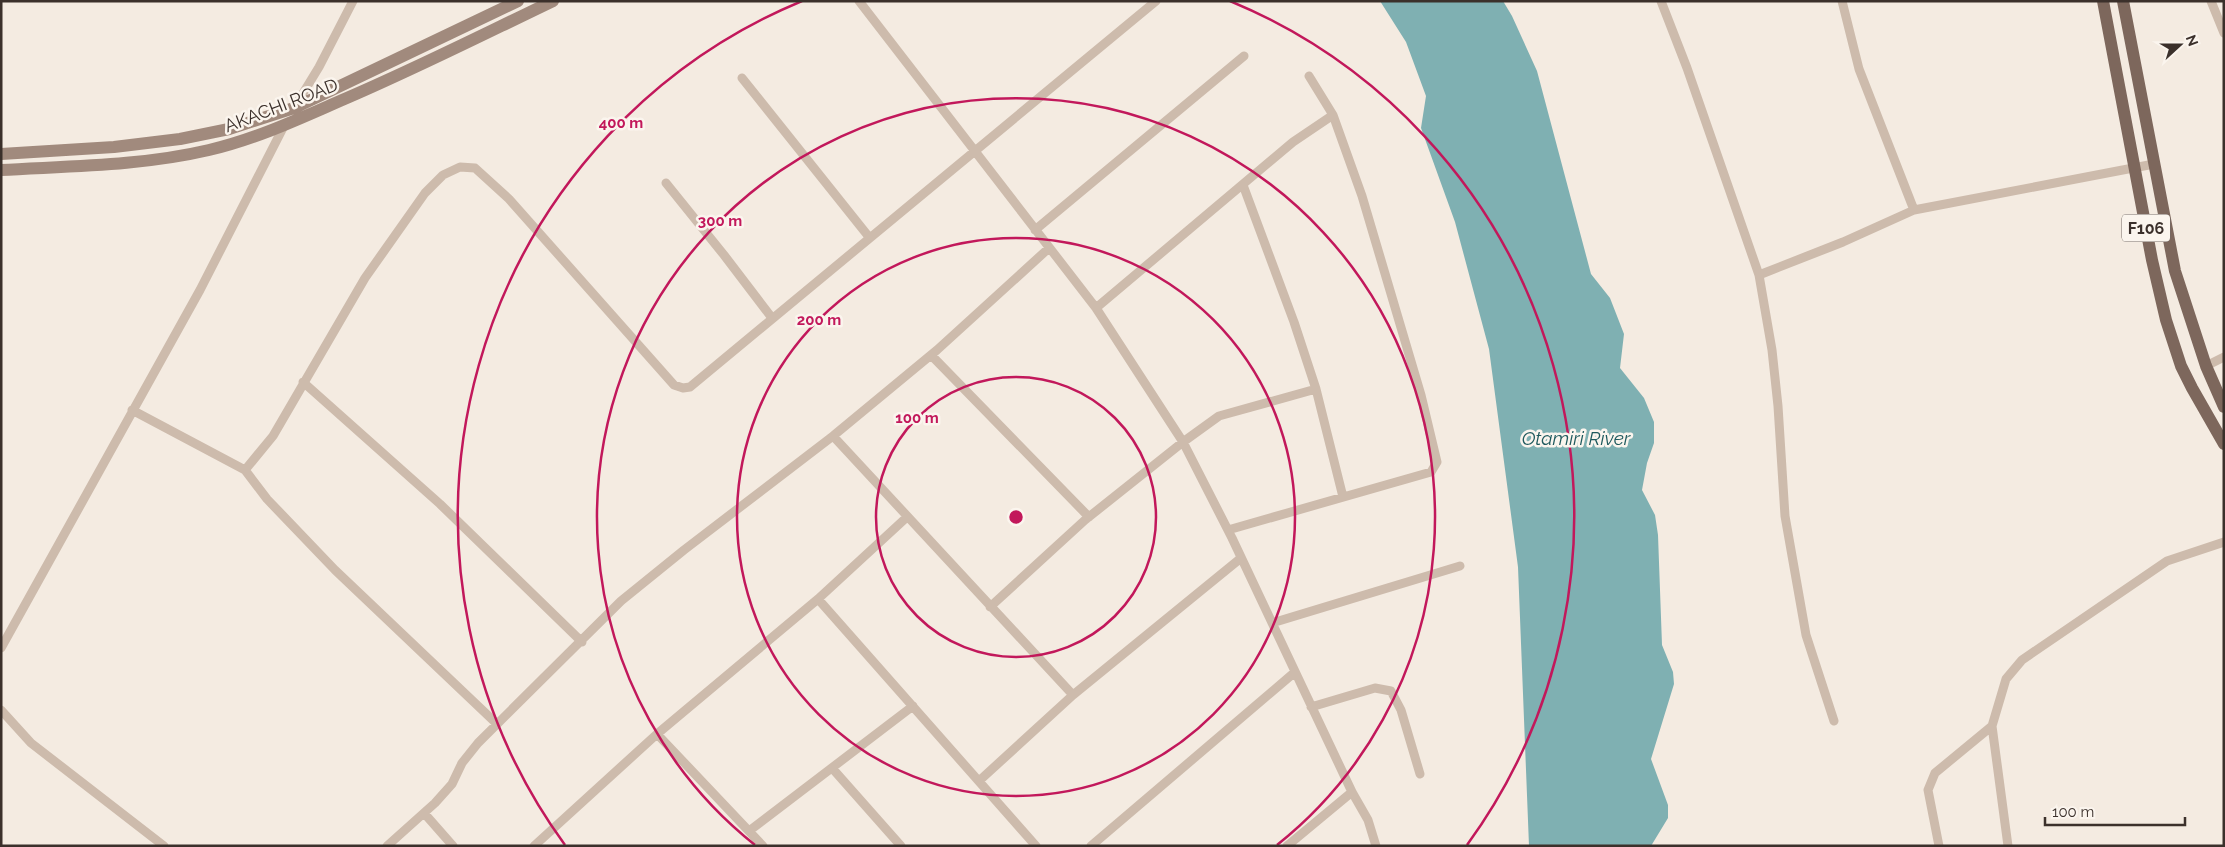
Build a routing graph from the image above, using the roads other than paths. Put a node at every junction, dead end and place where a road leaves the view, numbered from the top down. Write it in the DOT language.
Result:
graph roads {
  1 [pos="353,1"];
  2 [pos="518,1"];
  3 [pos="552,1"];
  4 [pos="859,1"];
  5 [pos="1156,1"];
  6 [pos="1661,1"];
  7 [pos="1842,1"];
  8 [pos="2103,1"];
  9 [pos="2123,1"];
  10 [pos="2210,1"];
  11 [pos="2224,33"];
  12 [pos="1244,56"];
  13 [pos="1309,76"];
  14 [pos="742,78"];
  15 [pos="294,108"];
  16 [pos="1333,116"];
  17 [pos="283,126"];
  18 [pos="974,151"];
  19 [pos="1,154"];
  20 [pos="2154,164"];
  21 [pos="2136,169"];
  22 [pos="1,170"];
  23 [pos="666,183"];
  24 [pos="1242,185"];
  25 [pos="1914,210"];
  26 [pos="1035,230"];
  27 [pos="869,237"];
  28 [pos="1049,248"];
  29 [pos="1759,274"];
  30 [pos="1096,308"];
  31 [pos="772,318"];
  32 [pos="932,355"];
  33 [pos="2224,357"];
  34 [pos="2206,366"];
  35 [pos="303,382"];
  36 [pos="1316,389"];
  37 [pos="2224,408"];
  38 [pos="132,410"];
  39 [pos="833,436"];
  40 [pos="1183,442"];
  41 [pos="2224,444"];
  42 [pos="245,470"];
  43 [pos="1343,497"];
  44 [pos="907,517"];
  45 [pos="1089,517"];
  46 [pos="1228,530"];
  47 [pos="2224,542"];
  48 [pos="1242,558"];
  49 [pos="1460,566"];
  50 [pos="818,599"];
  51 [pos="990,607"];
  52 [pos="1272,623"];
  53 [pos="582,642"];
  54 [pos="1,648"];
  55 [pos="1295,672"];
  56 [pos="1073,695"];
  57 [pos="913,706"];
  58 [pos="1311,707"];
  59 [pos="1,710"];
  60 [pos="1834,721"];
  61 [pos="497,724"];
  62 [pos="1992,726"];
  63 [pos="657,734"];
  64 [pos="832,768"];
  65 [pos="1420,774"];
  66 [pos="979,781"];
  67 [pos="1352,792"];
  68 [pos="424,813"];
  69 [pos="749,831"];
  70 [pos="164,846"];
  71 [pos="387,846"];
  72 [pos="453,846"];
  73 [pos="534,846"];
  74 [pos="764,846"];
  75 [pos="900,846"];
  76 [pos="1036,846"];
  77 [pos="1091,846"];
  78 [pos="1287,846"];
  79 [pos="1376,846"];
  80 [pos="1939,846"];
  81 [pos="2008,846"];
  1 -- 15 [label="street"];
  2 -- 15 [label="main road, AKACHI ROAD"];
  3 -- 17 [label="main road, AKACHI ROAD"];
  4 -- 18 [label="street"];
  5 -- 18 [label="street"];
  6 -- 29 [label="street"];
  7 -- 25 [label="street"];
  8 -- 21 [label="main road, F106"];
  9 -- 20 [label="main road, F106"];
  10 -- 11 [label="street"];
  12 -- 26 [label="street"];
  13 -- 16 [label="street"];
  14 -- 27 [label="street"];
  15 -- 17 [label="street"];
  15 -- 19 [label="main road, AKACHI ROAD"];
  16 -- 24 [label="street"];
  16 -- 43 [label="street"];
  17 -- 22 [label="main road, AKACHI ROAD"];
  17 -- 38 [label="street"];
  18 -- 26 [label="street"];
  18 -- 27 [label="street"];
  20 -- 21 [label="street"];
  20 -- 34 [label="main road, F106"];
  21 -- 25 [label="street"];
  21 -- 41 [label="main road, F106"];
  23 -- 31 [label="street"];
  24 -- 30 [label="street"];
  24 -- 36 [label="street"];
  25 -- 29 [label="street"];
  26 -- 28 [label="street"];
  27 -- 31 [label="street"];
  28 -- 30 [label="street"];
  28 -- 32 [label="street"];
  29 -- 60 [label="street"];
  30 -- 40 [label="street"];
  31 -- 35 [label="street"];
  32 -- 39 [label="street"];
  32 -- 45 [label="street"];
  33 -- 34 [label="street"];
  34 -- 37 [label="main road, F106"];
  35 -- 42 [label="street"];
  35 -- 53 [label="street"];
  36 -- 40 [label="street"];
  36 -- 43 [label="street"];
  38 -- 42 [label="street"];
  38 -- 54 [label="street"];
  39 -- 44 [label="street"];
  39 -- 53 [label="street"];
  40 -- 45 [label="street"];
  40 -- 46 [label="street"];
  42 -- 61 [label="street"];
  43 -- 46 [label="street"];
  44 -- 50 [label="street"];
  44 -- 51 [label="street"];
  45 -- 51 [label="street"];
  46 -- 48 [label="street"];
  47 -- 62 [label="street"];
  48 -- 52 [label="street"];
  48 -- 56 [label="street"];
  49 -- 52 [label="street"];
  50 -- 57 [label="street"];
  50 -- 63 [label="street"];
  51 -- 56 [label="street"];
  52 -- 55 [label="street"];
  53 -- 61 [label="street"];
  55 -- 58 [label="street"];
  55 -- 77 [label="street"];
  56 -- 66 [label="street"];
  57 -- 64 [label="street"];
  57 -- 66 [label="street"];
  58 -- 65 [label="street"];
  58 -- 67 [label="street"];
  59 -- 70 [label="street"];
  61 -- 68 [label="street"];
  62 -- 80 [label="street"];
  62 -- 81 [label="street"];
  63 -- 69 [label="street"];
  63 -- 73 [label="street"];
  64 -- 69 [label="street"];
  64 -- 75 [label="street"];
  66 -- 76 [label="street"];
  67 -- 78 [label="street"];
  67 -- 79 [label="street"];
  68 -- 71 [label="street"];
  68 -- 72 [label="street"];
  69 -- 74 [label="street"];
}
